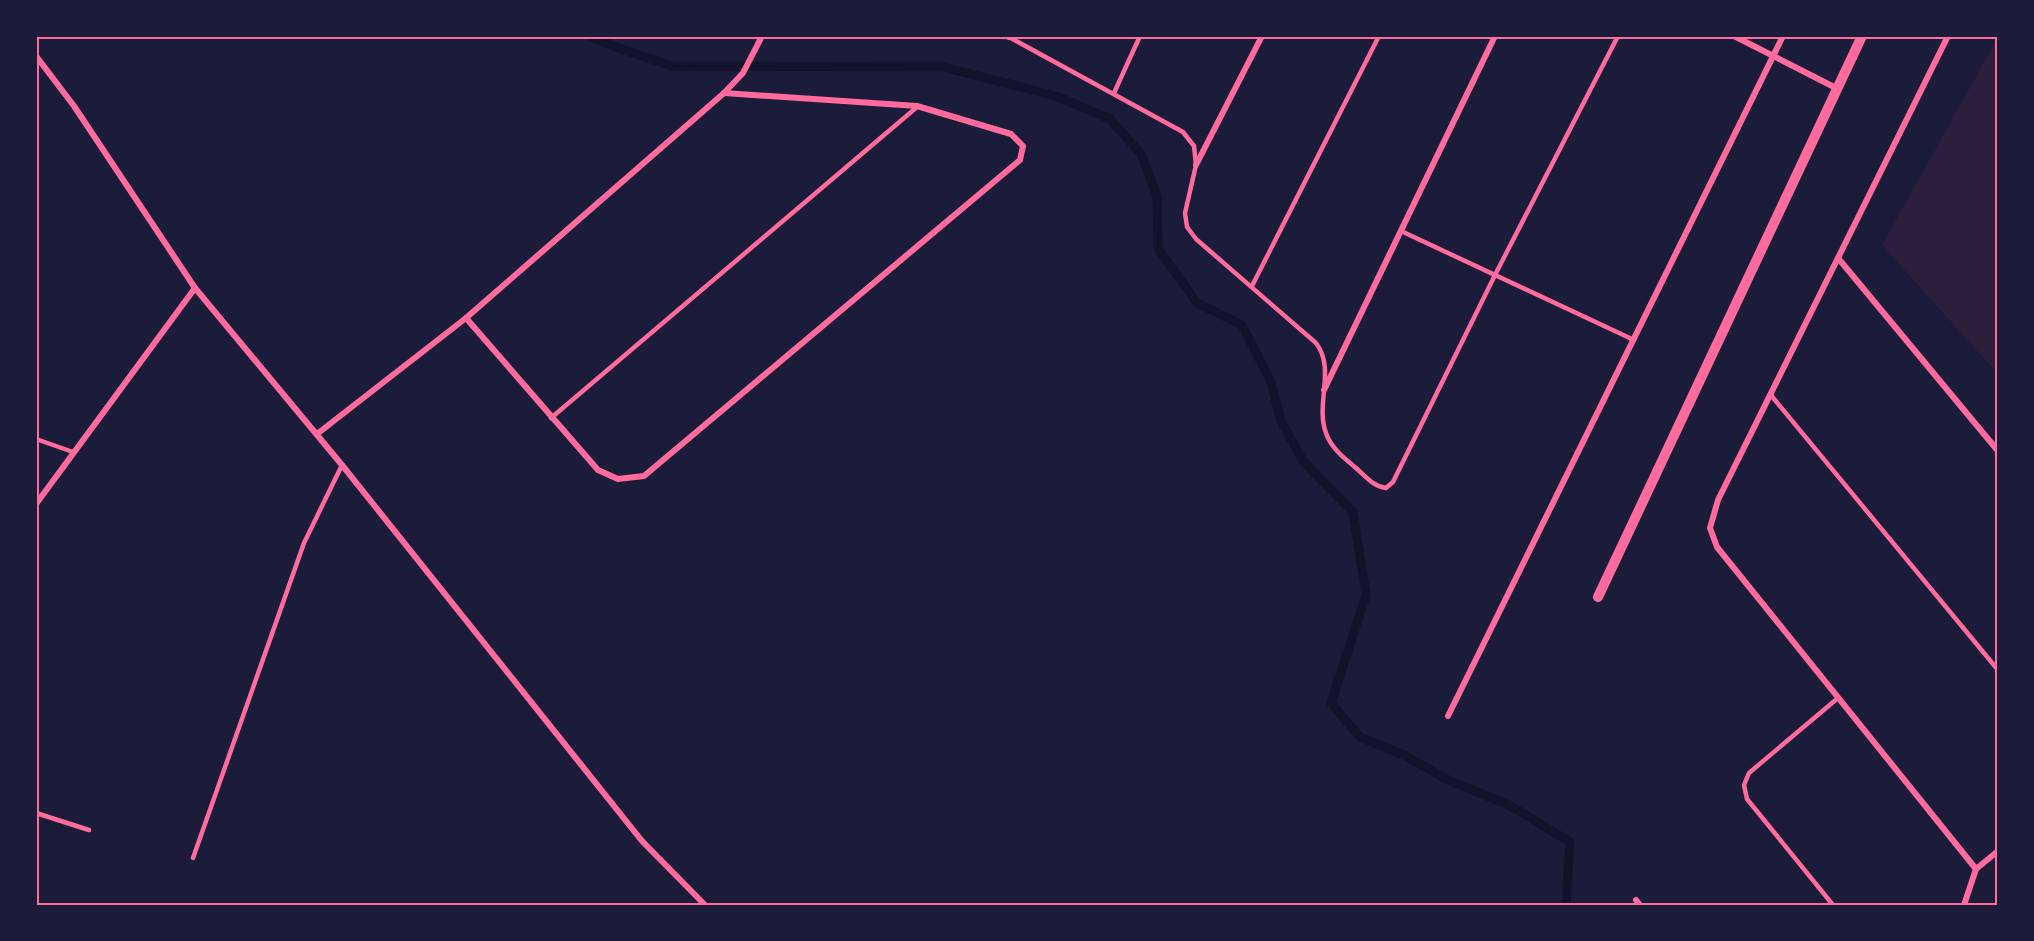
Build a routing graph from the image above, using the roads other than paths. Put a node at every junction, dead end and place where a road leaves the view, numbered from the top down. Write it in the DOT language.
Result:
graph roads {
  1 [pos="762,36"];
  2 [pos="971,36"];
  3 [pos="1140,36"];
  4 [pos="1262,36"];
  5 [pos="1379,36"];
  6 [pos="1495,36"];
  7 [pos="1618,36"];
  8 [pos="1734,36"];
  9 [pos="1784,36"];
  10 [pos="1862,36"];
  11 [pos="1948,36"];
  12 [pos="1010,37"];
  13 [pos="36,56"];
  14 [pos="1773,56"];
  15 [pos="1836,88"];
  16 [pos="724,93"];
  17 [pos="1114,93"];
  18 [pos="917,106"];
  19 [pos="1196,165"];
  20 [pos="1401,231"];
  21 [pos="1838,258"];
  22 [pos="1495,275"];
  23 [pos="1252,286"];
  24 [pos="195,288"];
  25 [pos="466,318"];
  26 [pos="1634,340"];
  27 [pos="1324,390"];
  28 [pos="1770,394"];
  29 [pos="551,418"];
  30 [pos="317,434"];
  31 [pos="36,439"];
  32 [pos="1998,451"];
  33 [pos="73,452"];
  34 [pos="342,465"];
  35 [pos="36,504"];
  36 [pos="1598,597"];
  37 [pos="1998,670"];
  38 [pos="1838,698"];
  39 [pos="1448,716"];
  40 [pos="36,813"];
  41 [pos="89,830"];
  42 [pos="1998,851"];
  43 [pos="193,858"];
  44 [pos="1976,869"];
  45 [pos="705,905"];
  46 [pos="1833,905"];
  47 [pos="1964,905"];
  1 -- 16 [label="street"];
  2 -- 12 [label="lane"];
  3 -- 17 [label="lane"];
  4 -- 19 [label="street"];
  5 -- 23 [label="lane"];
  6 -- 20 [label="street"];
  7 -- 22 [label="lane"];
  8 -- 14 [label="street"];
  9 -- 14 [label="street"];
  10 -- 15 [label="street"];
  11 -- 21 [label="street"];
  12 -- 17 [label="lane"];
  13 -- 24 [label="street"];
  14 -- 15 [label="street"];
  14 -- 26 [label="street"];
  15 -- 36 [label="street"];
  16 -- 18 [label="street"];
  16 -- 25 [label="street"];
  17 -- 19 [label="lane"];
  18 -- 29 [label="lane"];
  18 -- 29 [label="street"];
  19 -- 23 [label="lane"];
  20 -- 22 [label="lane"];
  20 -- 27 [label="street"];
  21 -- 28 [label="street"];
  21 -- 32 [label="street"];
  22 -- 26 [label="lane"];
  22 -- 27 [label="lane"];
  23 -- 27 [label="lane"];
  24 -- 30 [label="street"];
  24 -- 33 [label="street"];
  25 -- 29 [label="street"];
  25 -- 30 [label="street"];
  26 -- 39 [label="street"];
  28 -- 37 [label="lane"];
  28 -- 38 [label="street"];
  30 -- 34 [label="street"];
  31 -- 33 [label="lane"];
  33 -- 35 [label="street"];
  34 -- 43 [label="lane"];
  34 -- 45 [label="street"];
  38 -- 44 [label="street"];
  38 -- 46 [label="lane"];
  40 -- 41 [label="lane"];
  42 -- 44 [label="street"];
  44 -- 47 [label="street"];
}
